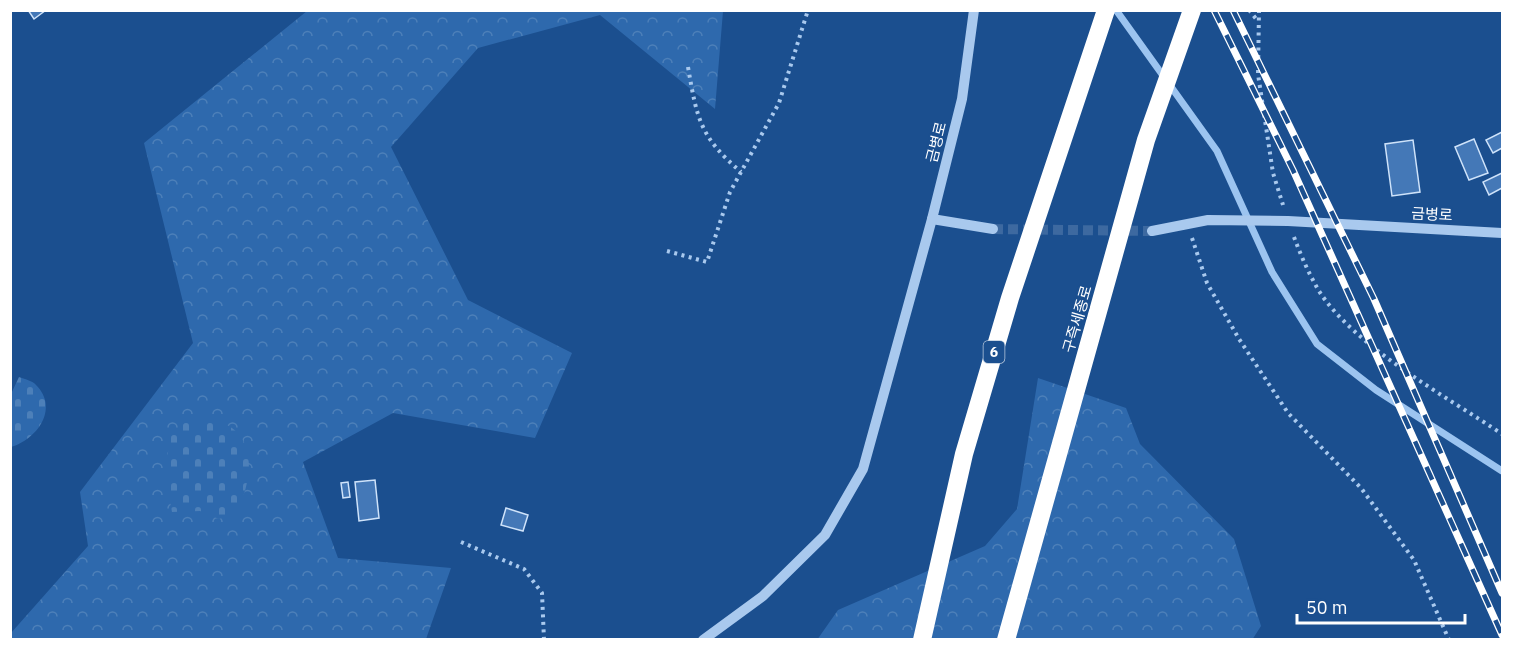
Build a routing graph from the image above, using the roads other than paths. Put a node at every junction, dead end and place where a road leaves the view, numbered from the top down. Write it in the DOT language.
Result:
graph roads {
  1 [pos="974,10"];
  2 [pos="1106,10"];
  3 [pos="1190,16"];
  4 [pos="932,219"];
  5 [pos="993,229"];
  6 [pos="1152,231"];
  7 [pos="1503,232"];
  8 [pos="703,639"];
  9 [pos="922,639"];
  10 [pos="1006,639"];
  1 -- 4 [label="street, 금병로"];
  2 -- 9 [label="highway, 6"];
  3 -- 10 [label="highway, 구즉세종로"];
  4 -- 5 [label="street"];
  4 -- 8 [label="street, 금병로"];
  6 -- 7 [label="street, 금병로"];
}
